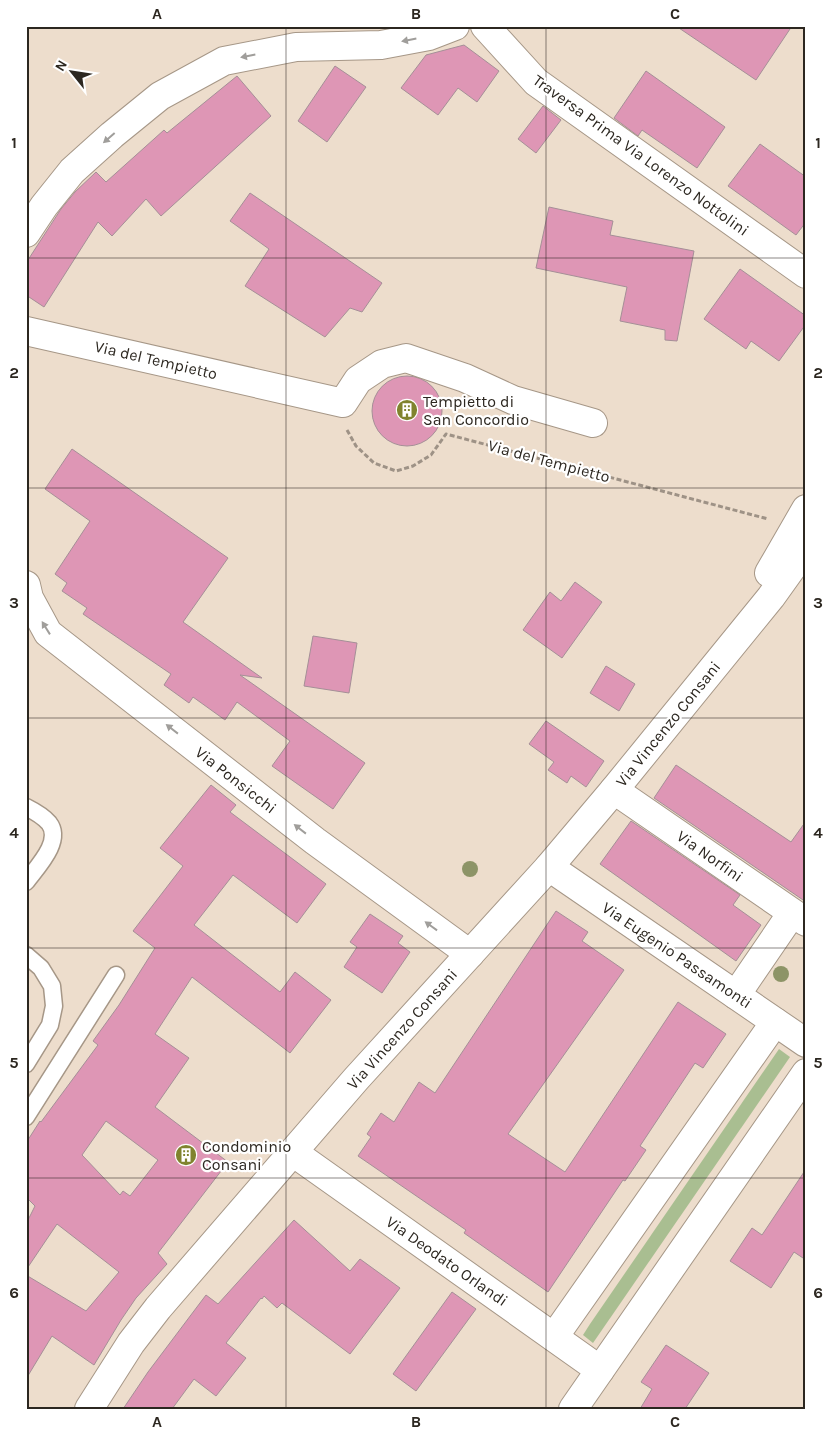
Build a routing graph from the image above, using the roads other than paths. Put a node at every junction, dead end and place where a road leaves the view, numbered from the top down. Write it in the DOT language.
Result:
graph roads {
  1 [pos="455,26"];
  2 [pos="485,26"];
  3 [pos="26,233"];
  4 [pos="806,274"];
  5 [pos="26,331"];
  6 [pos="593,423"];
  7 [pos="802,527"];
  8 [pos="26,585"];
  9 [pos="614,790"];
  10 [pos="26,807"];
  11 [pos="549,867"];
  12 [pos="26,882"];
  13 [pos="799,918"];
  14 [pos="470,954"];
  15 [pos="26,955"];
  16 [pos="116,975"];
  17 [pos="736,995"];
  18 [pos="775,1022"];
  19 [pos="806,1043"];
  20 [pos="26,1064"];
  21 [pos="806,1073"];
  22 [pos="26,1117"];
  23 [pos="294,1153"];
  24 [pos="554,1337"];
  25 [pos="600,1370"];
  26 [pos="89,1409"];
  27 [pos="573,1409"];
  1 -- 3 [label="street, one-way"];
  2 -- 4 [label="street, Traversa Prima Via Lorenzo Nottolini"];
  5 -- 6 [label="street, Via del Tempietto"];
  7 -- 9 [label="street, Via Vincenzo Consani"];
  14 -- 8 [label="street, Via Ponsicchi, one-way"];
  9 -- 11 [label="street, Via Vincenzo Consani"];
  9 -- 13 [label="street, Via Norfini"];
  10 -- 12 [label="lane"];
  11 -- 14 [label="street, Via Vincenzo Consani"];
  11 -- 17 [label="street, Via Eugenio Passamonti"];
  13 -- 17 [label="street"];
  14 -- 23 [label="street, Via Vincenzo Consani"];
  15 -- 20 [label="lane"];
  16 -- 22 [label="lane"];
  17 -- 18 [label="street, Via Eugenio Passamonti"];
  18 -- 19 [label="street, Via Eugenio Passamonti"];
  18 -- 24 [label="street"];
  21 -- 25 [label="street"];
  23 -- 24 [label="street, Via Deodato Orlandi"];
  23 -- 26 [label="street, Via Vincenzo Consani"];
  24 -- 25 [label="street, Via Deodato Orlandi"];
  25 -- 27 [label="street"];
}
